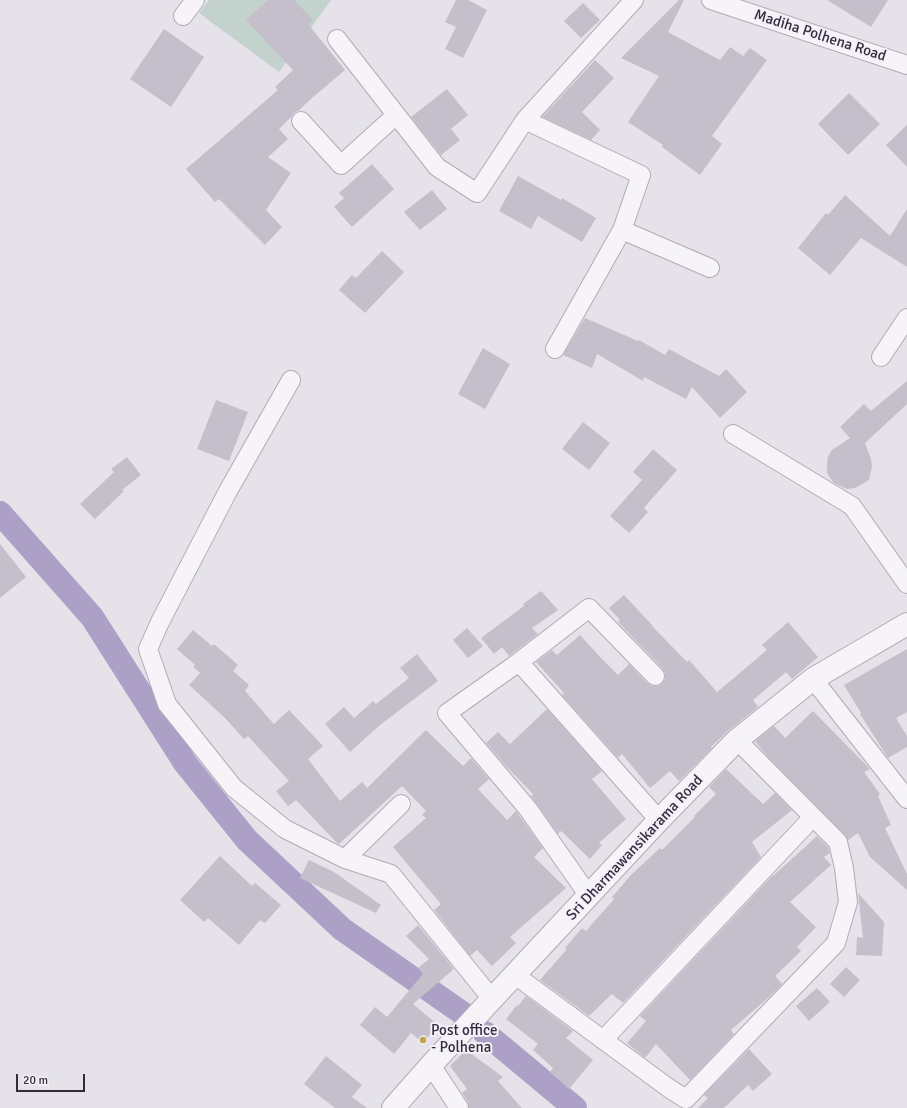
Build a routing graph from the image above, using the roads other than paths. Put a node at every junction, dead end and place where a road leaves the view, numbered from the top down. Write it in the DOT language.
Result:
graph roads {
  1 [pos="195,0"];
  2 [pos="634,0"];
  3 [pos="711,0"];
  4 [pos="183,16"];
  5 [pos="338,40"];
  6 [pos="907,65"];
  7 [pos="396,115"];
  8 [pos="525,120"];
  9 [pos="301,121"];
  10 [pos="622,230"];
  11 [pos="710,268"];
  12 [pos="907,318"];
  13 [pos="555,349"];
  14 [pos="881,358"];
  15 [pos="291,380"];
  16 [pos="733,434"];
  17 [pos="907,584"];
  18 [pos="907,624"];
  19 [pos="519,662"];
  20 [pos="655,676"];
  21 [pos="813,679"];
  22 [pos="737,740"];
  23 [pos="907,799"];
  24 [pos="400,804"];
  25 [pos="813,817"];
  26 [pos="659,820"];
  27 [pos="345,859"];
  28 [pos="589,896"];
  29 [pos="515,975"];
  30 [pos="492,999"];
  31 [pos="603,1040"];
  32 [pos="431,1065"];
  33 [pos="393,1108"];
  34 [pos="459,1108"];
  1 -- 4 [label="street"];
  2 -- 8 [label="street"];
  3 -- 6 [label="street, Madiha Polhena Road"];
  5 -- 7 [label="street"];
  7 -- 8 [label="street"];
  7 -- 9 [label="street"];
  8 -- 10 [label="street"];
  10 -- 11 [label="street"];
  10 -- 13 [label="street"];
  12 -- 14 [label="street"];
  15 -- 27 [label="street"];
  16 -- 17 [label="street"];
  18 -- 21 [label="street, Sri Dharmawansikarama Road"];
  19 -- 20 [label="street"];
  19 -- 26 [label="street"];
  19 -- 28 [label="street"];
  21 -- 22 [label="street, Sri Dharmawansikarama Road"];
  21 -- 23 [label="street"];
  22 -- 25 [label="street"];
  22 -- 26 [label="street, Sri Dharmawansikarama Road"];
  24 -- 27 [label="street"];
  25 -- 31 [label="street"];
  25 -- 31 [label="street"];
  26 -- 28 [label="street, Sri Dharmawansikarama Road"];
  27 -- 30 [label="street"];
  28 -- 29 [label="street, Sri Dharmawansikarama Road"];
  29 -- 30 [label="street, Sri Dharmawansikarama Road"];
  29 -- 31 [label="street"];
  30 -- 32 [label="street, Sri Dharmawansikarama Road"];
  32 -- 33 [label="street, Sri Dharmawansikarama Road"];
  32 -- 34 [label="street"];
}
